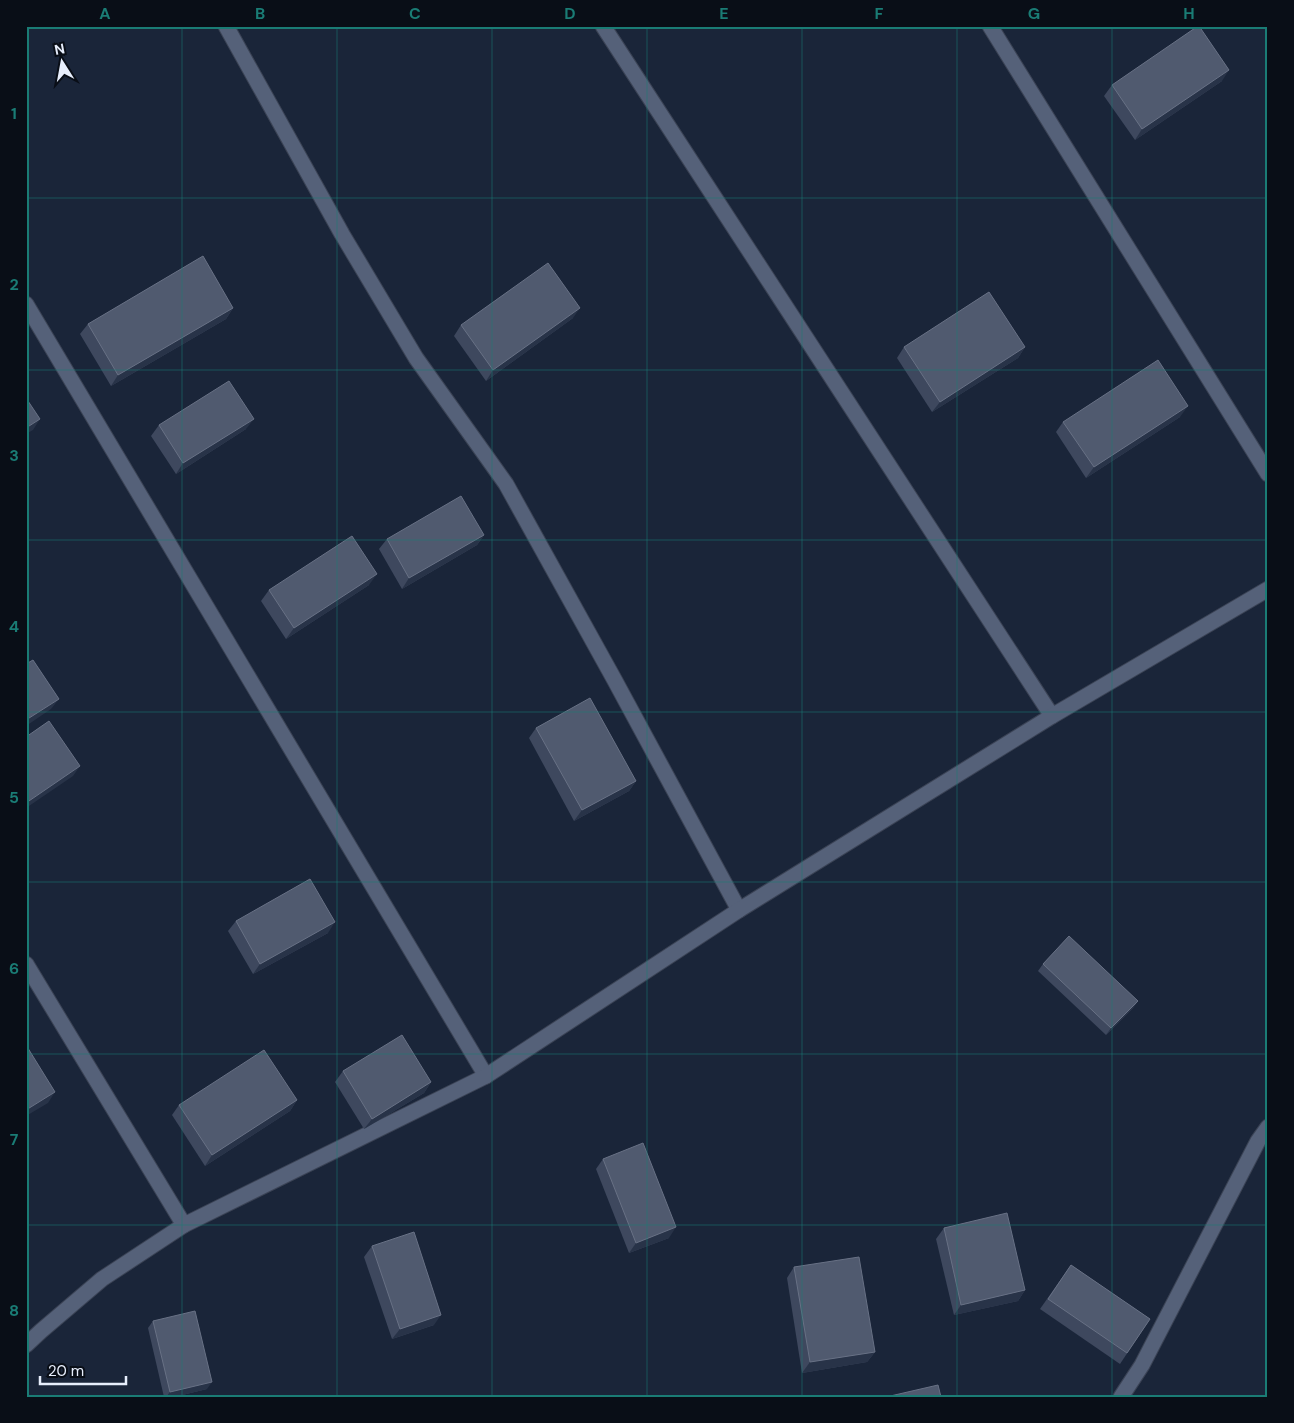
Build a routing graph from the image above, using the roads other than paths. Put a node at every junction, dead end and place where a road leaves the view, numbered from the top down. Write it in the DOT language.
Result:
graph roads {
  1 [pos="226,26"];
  2 [pos="603,26"];
  3 [pos="990,26"];
  4 [pos="26,304"];
  5 [pos="1268,474"];
  6 [pos="1268,588"];
  7 [pos="1052,716"];
  8 [pos="739,910"];
  9 [pos="26,964"];
  10 [pos="486,1076"];
  11 [pos="1268,1127"];
  12 [pos="184,1225"];
  13 [pos="26,1345"];
  14 [pos="1121,1397"];
  1 -- 8 [label="street"];
  2 -- 7 [label="street"];
  3 -- 5 [label="street"];
  4 -- 10 [label="street"];
  6 -- 7 [label="street"];
  7 -- 8 [label="street"];
  8 -- 10 [label="street"];
  9 -- 12 [label="street"];
  10 -- 12 [label="street"];
  11 -- 14 [label="street"];
  12 -- 13 [label="street"];
}
